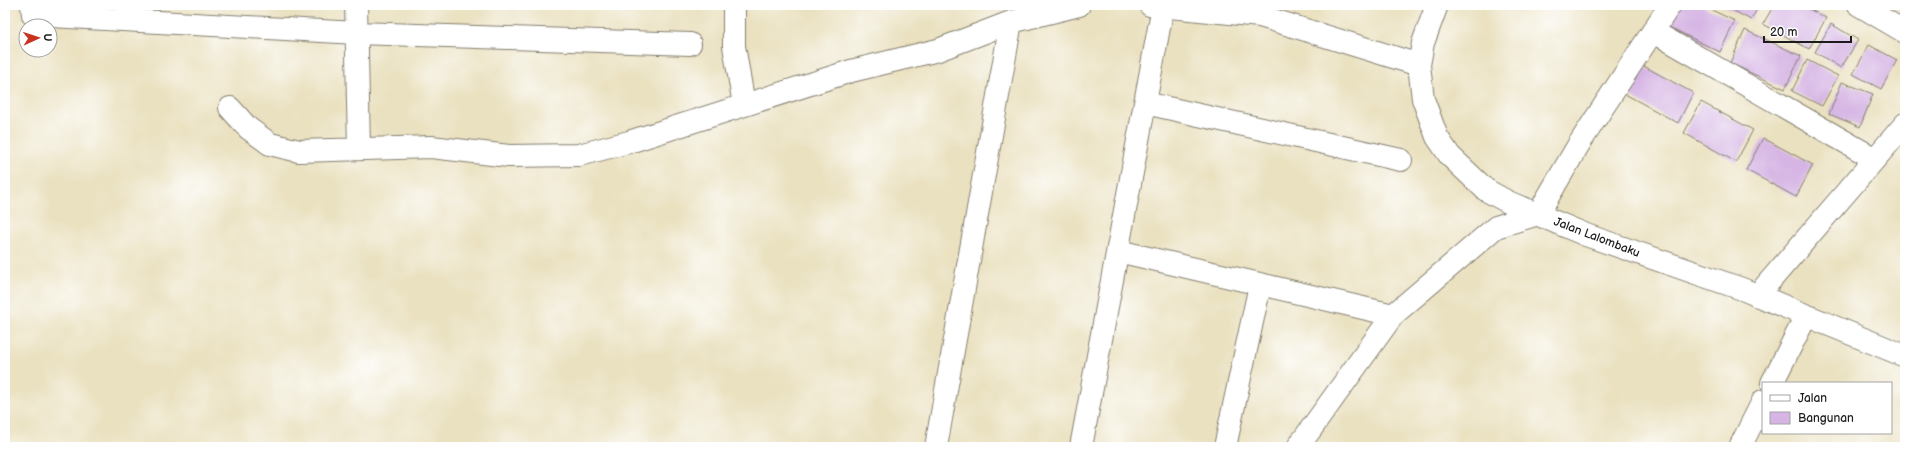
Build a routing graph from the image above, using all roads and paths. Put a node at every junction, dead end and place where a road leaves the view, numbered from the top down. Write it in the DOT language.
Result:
graph roads {
  1 [pos="32,5"];
  2 [pos="356,5"];
  3 [pos="734,5"];
  4 [pos="1079,5"];
  5 [pos="1436,5"];
  6 [pos="1670,5"];
  7 [pos="1859,5"];
  8 [pos="1157,6"];
  9 [pos="1011,22"];
  10 [pos="1654,32"];
  11 [pos="1905,32"];
  12 [pos="357,33"];
  13 [pos="690,44"];
  14 [pos="1419,65"];
  15 [pos="1145,103"];
  16 [pos="744,105"];
  17 [pos="230,108"];
  18 [pos="1905,124"];
  19 [pos="359,149"];
  20 [pos="1875,159"];
  21 [pos="1401,160"];
  22 [pos="1538,214"];
  23 [pos="1118,251"];
  24 [pos="1260,285"];
  25 [pos="1757,296"];
  26 [pos="1393,315"];
  27 [pos="1806,316"];
  28 [pos="1905,356"];
  29 [pos="1773,382"];
  30 [pos="1762,404"];
  31 [pos="936,447"];
  32 [pos="1081,447"];
  33 [pos="1226,447"];
  34 [pos="1298,447"];
  35 [pos="1740,447"];
  1 -- 12 [label="street"];
  2 -- 12 [label="street"];
  3 -- 16 [label="street"];
  4 -- 9 [label="street"];
  5 -- 14 [label="street, Jalan Lalombaku"];
  6 -- 10 [label="street"];
  7 -- 11 [label="street"];
  8 -- 14 [label="street"];
  8 -- 15 [label="street"];
  9 -- 16 [label="street"];
  9 -- 31 [label="street"];
  10 -- 20 [label="street"];
  10 -- 22 [label="street"];
  12 -- 13 [label="street"];
  12 -- 19 [label="street"];
  14 -- 22 [label="street, Jalan Lalombaku"];
  15 -- 21 [label="street"];
  15 -- 23 [label="street"];
  16 -- 19 [label="street"];
  17 -- 19 [label="street"];
  18 -- 20 [label="street"];
  20 -- 25 [label="street"];
  22 -- 25 [label="street, Jalan Lalombaku"];
  22 -- 26 [label="street"];
  23 -- 24 [label="street"];
  23 -- 32 [label="street"];
  24 -- 26 [label="street"];
  24 -- 33 [label="street"];
  25 -- 27 [label="street, Jalan Lalombaku"];
  26 -- 34 [label="street"];
  27 -- 28 [label="street, Jalan Lalombaku"];
  27 -- 29 [label="street"];
  30 -- 35 [label="street"];
}
